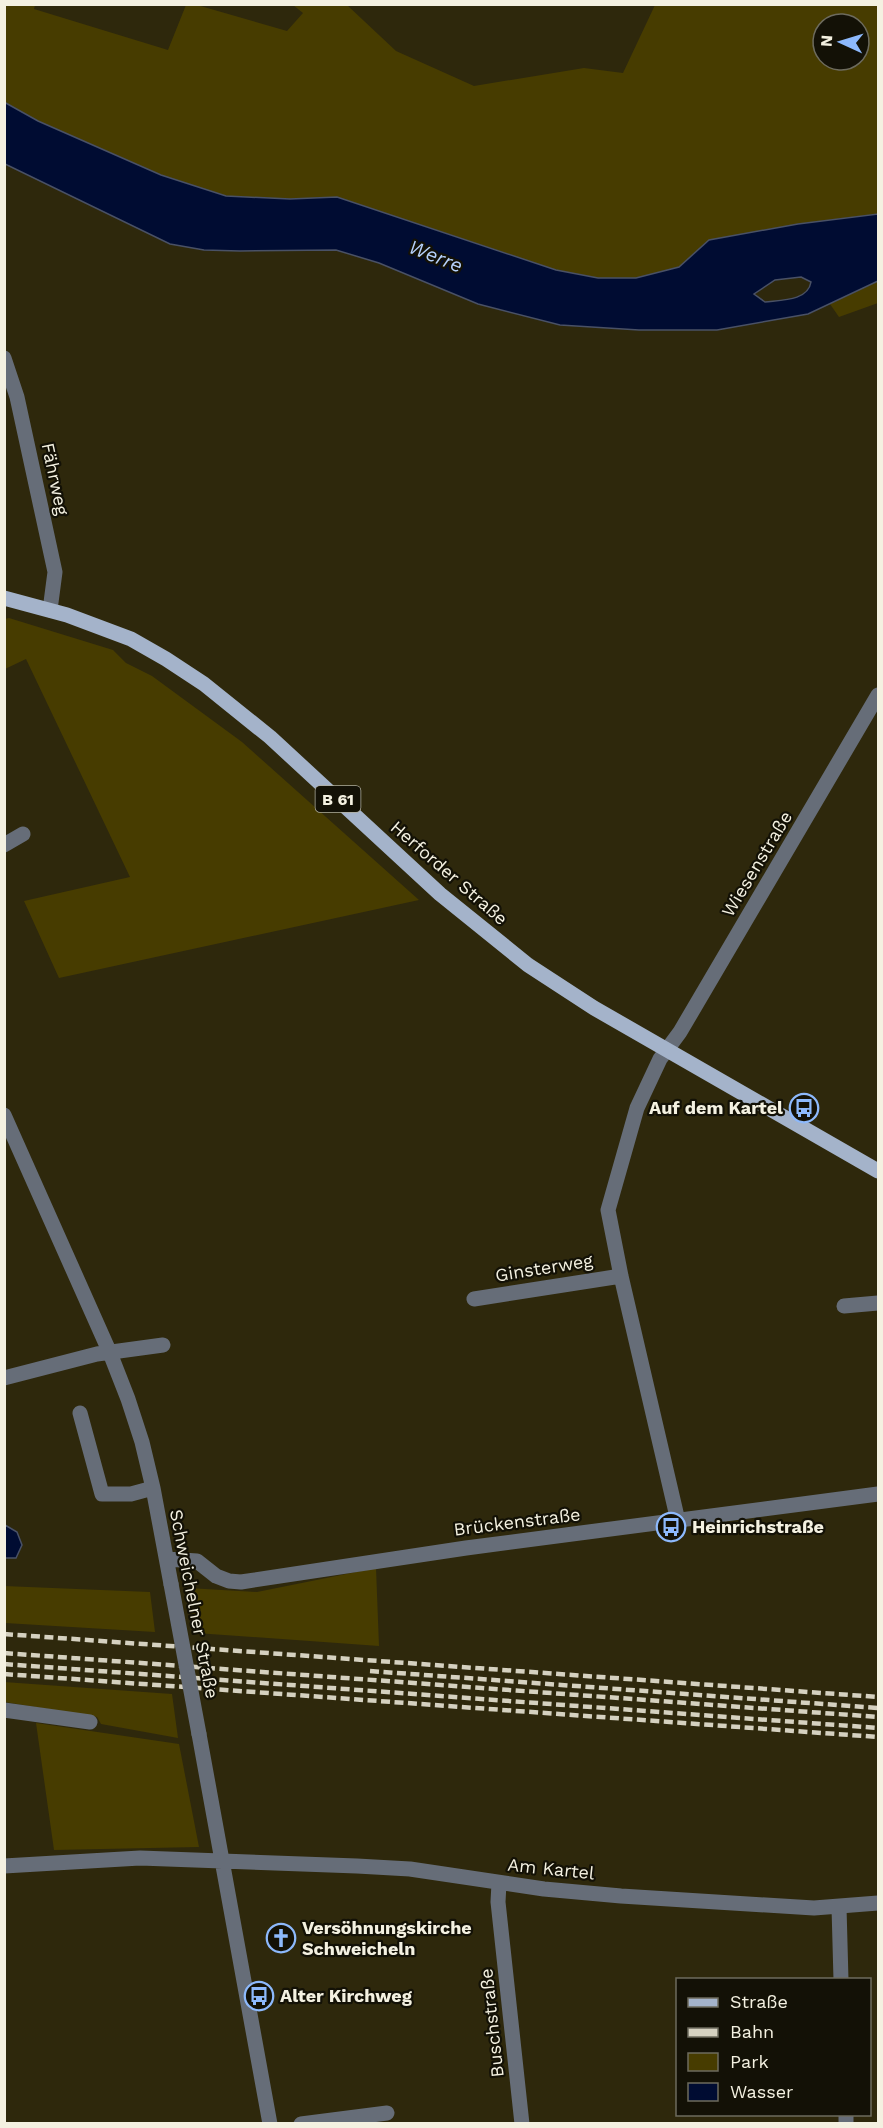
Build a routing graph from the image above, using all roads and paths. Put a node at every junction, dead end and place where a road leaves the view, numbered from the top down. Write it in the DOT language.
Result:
graph roads {
  1 [pos="4,358"];
  2 [pos="4,598"];
  3 [pos="50,610"];
  4 [pos="879,695"];
  5 [pos="23,834"];
  6 [pos="4,845"];
  7 [pos="666,1050"];
  8 [pos="4,1115"];
  9 [pos="879,1171"];
  10 [pos="621,1276"];
  11 [pos="474,1299"];
  12 [pos="879,1303"];
  13 [pos="844,1306"];
  14 [pos="163,1346"];
  15 [pos="110,1353"];
  16 [pos="4,1378"];
  17 [pos="80,1413"];
  18 [pos="153,1488"];
  19 [pos="879,1494"];
  20 [pos="678,1521"];
  21 [pos="167,1559"];
  22 [pos="4,1710"];
  23 [pos="90,1722"];
  24 [pos="221,1861"];
  25 [pos="4,1866"];
  26 [pos="499,1883"];
  27 [pos="879,1903"];
  28 [pos="839,1908"];
  29 [pos="841,1978"];
  30 [pos="387,2113"];
  31 [pos="270,2124"];
  32 [pos="301,2124"];
  33 [pos="522,2124"];
  1 -- 3 [label="street, Fährweg"];
  2 -- 3 [label="main road, Herforder Straße / B 61"];
  3 -- 7 [label="main road, Herforder Straße / B 61"];
  4 -- 7 [label="street, Wiesenstraße"];
  5 -- 6 [label="street"];
  7 -- 9 [label="main road, Herforder Straße / B 61"];
  7 -- 10 [label="street"];
  8 -- 15 [label="street, Schweichelner Straße"];
  10 -- 11 [label="street, Ginsterweg"];
  10 -- 20 [label="street"];
  12 -- 13 [label="street"];
  14 -- 15 [label="street"];
  15 -- 16 [label="street"];
  15 -- 18 [label="street, Schweichelner Straße"];
  17 -- 18 [label="street"];
  18 -- 21 [label="street, Schweichelner Straße"];
  19 -- 20 [label="street, Brückenstraße"];
  20 -- 21 [label="street, Brückenstraße"];
  21 -- 24 [label="street, Schweichelner Straße, bridge"];
  22 -- 23 [label="street"];
  24 -- 25 [label="street"];
  24 -- 26 [label="street, Am Kartel"];
  24 -- 31 [label="street, Schweichelner Straße"];
  26 -- 28 [label="street, Am Kartel"];
  26 -- 33 [label="street, Buschstraße"];
  27 -- 28 [label="street, Am Kartel"];
  28 -- 29 [label="street"];
  30 -- 32 [label="street"];
}
